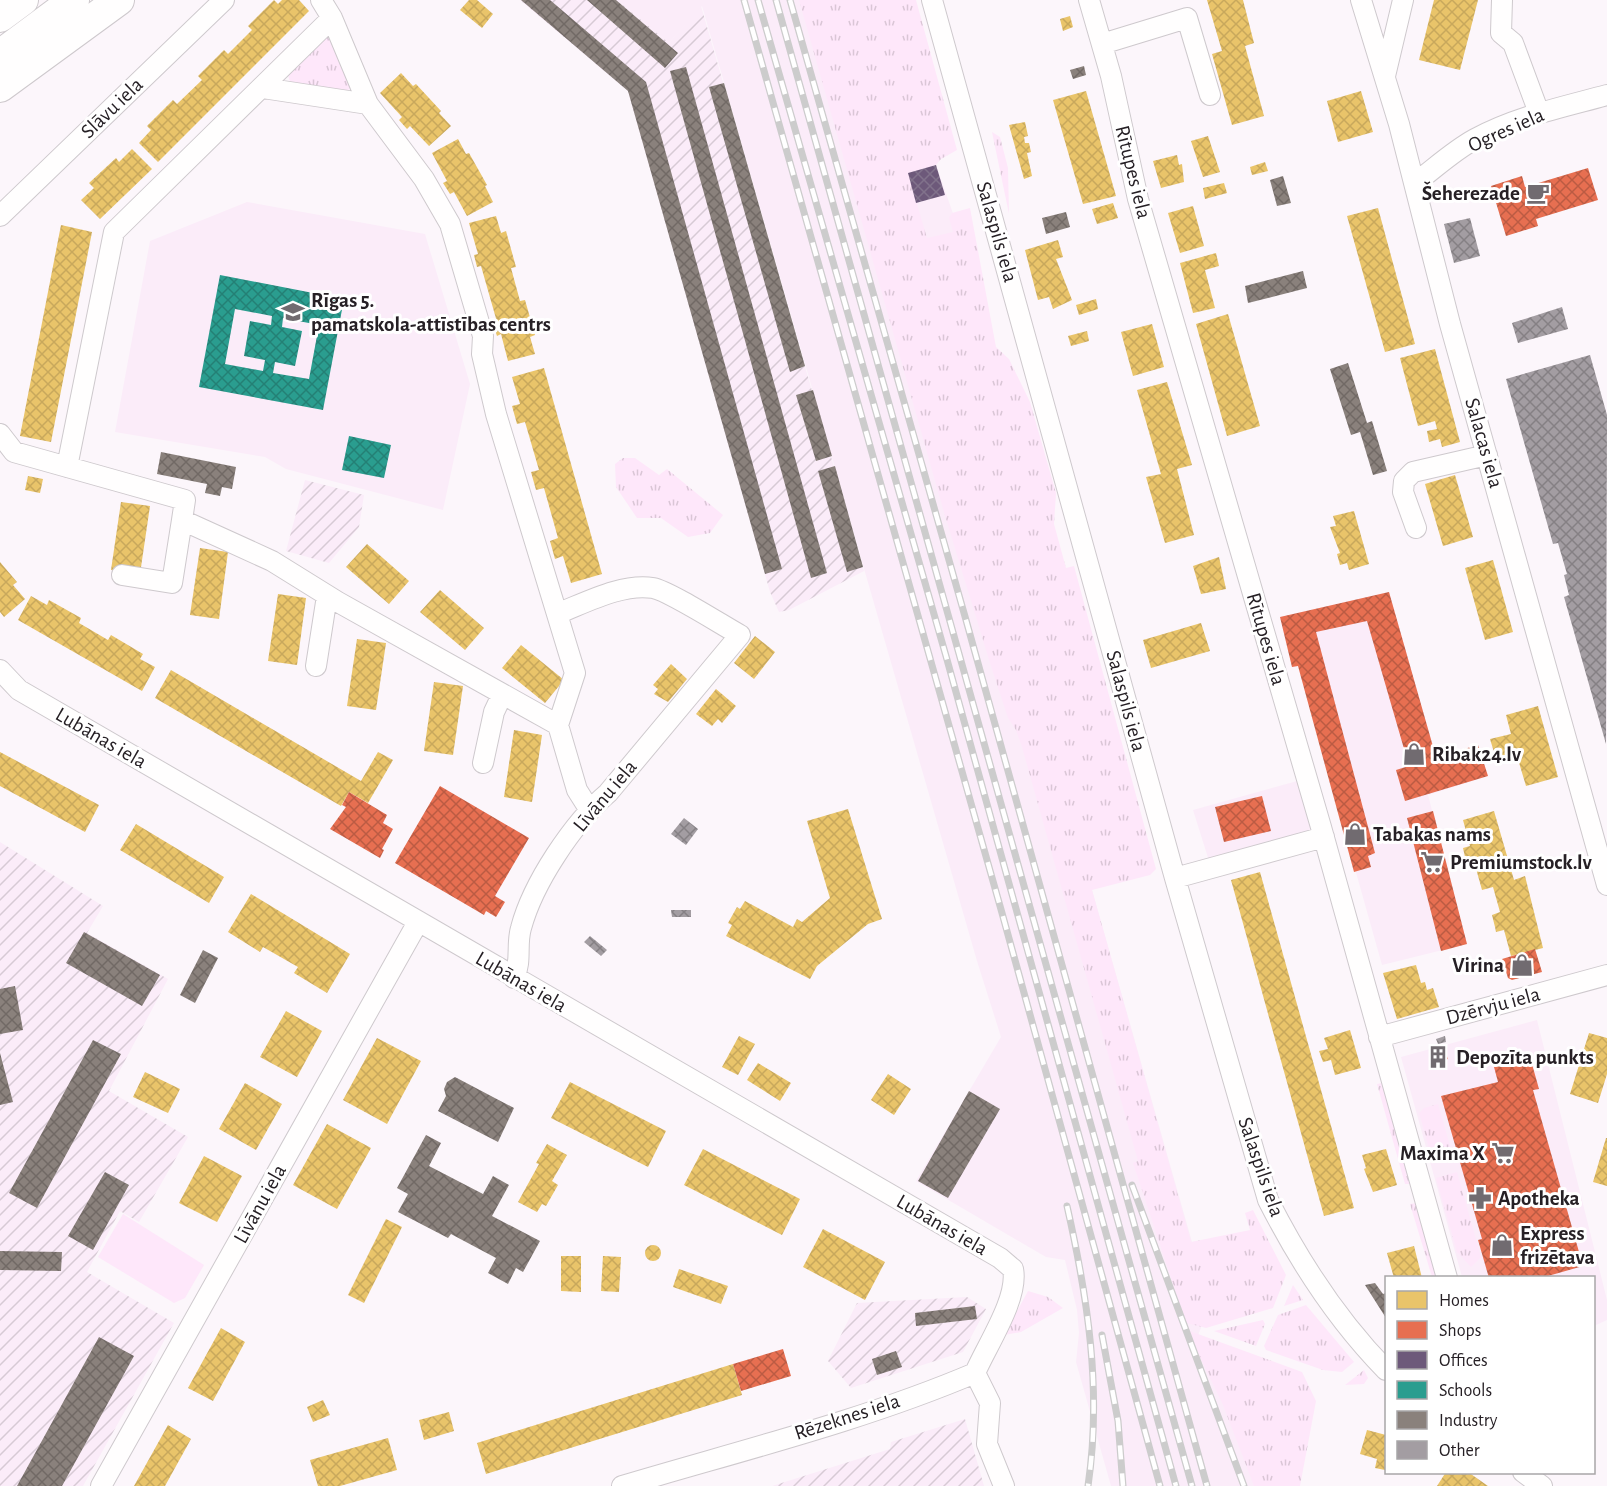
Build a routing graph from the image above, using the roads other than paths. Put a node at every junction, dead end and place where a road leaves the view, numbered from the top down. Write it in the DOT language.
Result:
graph roads {
  1 [pos="23,0"];
  2 [pos="74,0"];
  3 [pos="118,0"];
  4 [pos="224,0"];
  5 [pos="321,0"];
  6 [pos="932,0"];
  7 [pos="1089,0"];
  8 [pos="1361,0"];
  9 [pos="1403,0"];
  10 [pos="1502,0"];
  11 [pos="0,17"];
  12 [pos="332,18"];
  13 [pos="1101,44"];
  14 [pos="2,75"];
  15 [pos="1384,77"];
  16 [pos="263,88"];
  17 [pos="1210,95"];
  18 [pos="1607,95"];
  19 [pos="368,104"];
  20 [pos="1539,113"];
  21 [pos="1415,183"];
  22 [pos="0,216"];
  23 [pos="0,434"];
  24 [pos="1487,455"];
  25 [pos="67,467"];
  26 [pos="182,520"];
  27 [pos="1416,528"];
  28 [pos="122,575"];
  29 [pos="327,596"];
  30 [pos="559,613"];
  31 [pos="315,666"];
  32 [pos="0,670"];
  33 [pos="0,685"];
  34 [pos="19,690"];
  35 [pos="502,695"];
  36 [pos="558,725"];
  37 [pos="483,763"];
  38 [pos="589,809"];
  39 [pos="1324,837"];
  40 [pos="1176,878"];
  41 [pos="1607,885"];
  42 [pos="418,922"];
  43 [pos="1607,975"];
  44 [pos="514,978"];
  45 [pos="1379,1037"];
  46 [pos="1446,1276"];
  47 [pos="1385,1369"];
  48 [pos="975,1373"];
  49 [pos="1524,1474"];
  50 [pos="101,1486"];
  51 [pos="622,1486"];
  52 [pos="1004,1486"];
  53 [pos="1542,1486"];
  1 -- 11 [label="highway"];
  2 -- 14 [label="highway"];
  3 -- 14 [label="highway"];
  4 -- 22 [label="street, Slāvu iela"];
  5 -- 12 [label="street"];
  6 -- 40 [label="street, Salaspils iela"];
  7 -- 13 [label="street, Rītupes iela"];
  8 -- 15 [label="street, Salacas iela"];
  9 -- 15 [label="street"];
  10 -- 20 [label="street"];
  12 -- 16 [label="street"];
  12 -- 19 [label="street"];
  13 -- 17 [label="street"];
  13 -- 39 [label="street, Rītupes iela"];
  15 -- 21 [label="street, Salacas iela"];
  16 -- 19 [label="street"];
  16 -- 25 [label="street"];
  18 -- 20 [label="street, Ogres iela"];
  19 -- 30 [label="street"];
  20 -- 21 [label="street, Ogres iela"];
  21 -- 24 [label="street, Salacas iela"];
  23 -- 25 [label="street"];
  24 -- 27 [label="street"];
  24 -- 41 [label="street, Salacas iela"];
  25 -- 26 [label="street"];
  26 -- 28 [label="street"];
  26 -- 29 [label="street"];
  29 -- 31 [label="street"];
  29 -- 35 [label="street"];
  30 -- 36 [label="street"];
  30 -- 38 [label="street, Līvānu iela"];
  32 -- 34 [label="street, Lubānas iela"];
  33 -- 34 [label="street, Lubānas iela"];
  34 -- 42 [label="street, Lubānas iela"];
  35 -- 36 [label="street"];
  35 -- 37 [label="street"];
  36 -- 38 [label="street"];
  38 -- 44 [label="street, Līvānu iela"];
  39 -- 40 [label="street"];
  39 -- 45 [label="street, Rītupes iela"];
  40 -- 47 [label="street, Salaspils iela"];
  42 -- 44 [label="street, Lubānas iela"];
  42 -- 50 [label="street, Līvānu iela"];
  43 -- 45 [label="street, Dzērvju iela"];
  44 -- 48 [label="street, Lubānas iela"];
  45 -- 46 [label="street, Rītupes iela"];
  48 -- 51 [label="street, Rēzeknes iela"];
  48 -- 52 [label="street"];
  49 -- 53 [label="street"];
}
